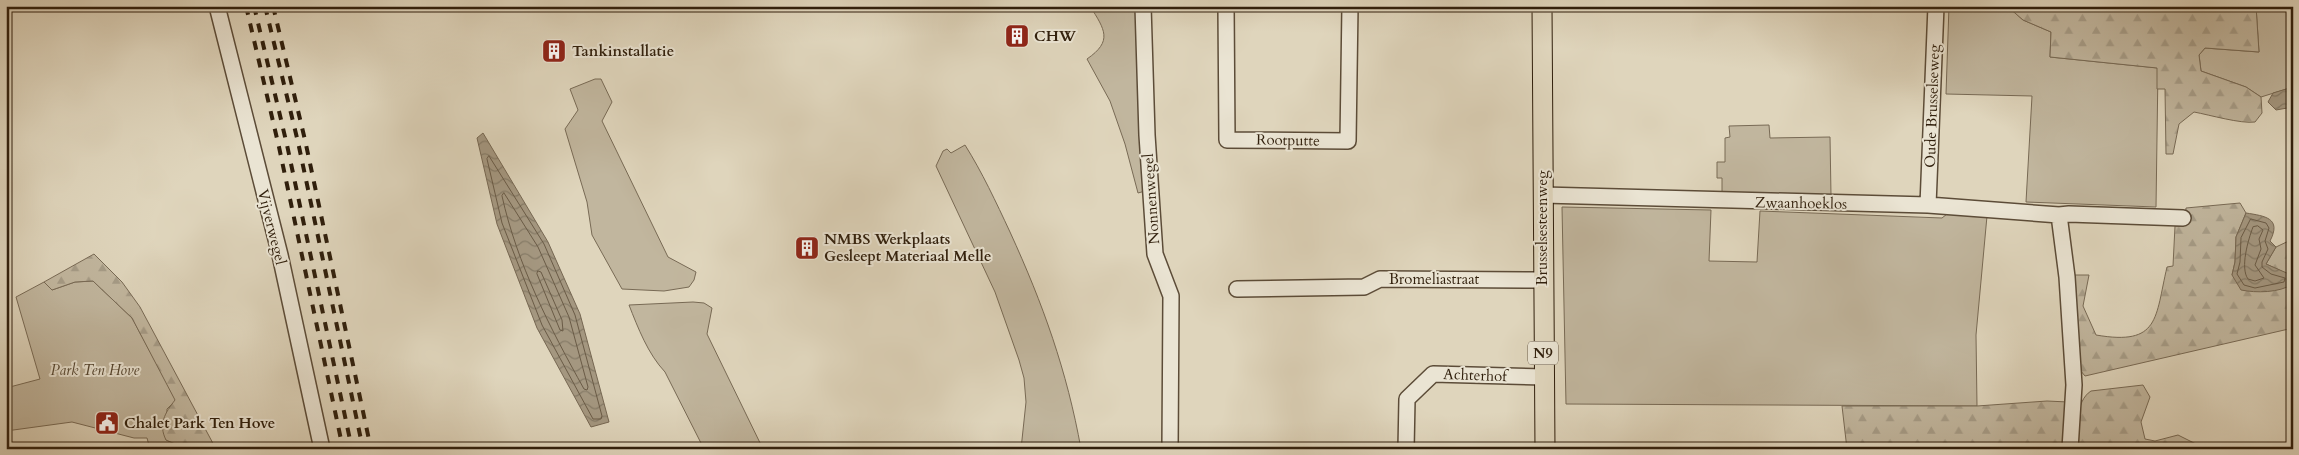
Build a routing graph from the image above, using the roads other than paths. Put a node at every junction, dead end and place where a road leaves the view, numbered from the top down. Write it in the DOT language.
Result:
graph roads {
  1 [pos="217,6"];
  2 [pos="1143,6"];
  3 [pos="1226,6"];
  4 [pos="1350,6"];
  5 [pos="1542,6"];
  6 [pos="1936,6"];
  7 [pos="1543,195"];
  8 [pos="1928,205"];
  9 [pos="2059,216"];
  10 [pos="2183,218"];
  11 [pos="1542,280"];
  12 [pos="1237,289"];
  13 [pos="1544,377"];
  14 [pos="322,449"];
  15 [pos="1170,449"];
  16 [pos="1406,449"];
  17 [pos="1545,449"];
  18 [pos="2070,449"];
  1 -- 14 [label="street, Vijverwegel"];
  2 -- 15 [label="street, Nonnenwegel"];
  3 -- 4 [label="street, Rootputte"];
  5 -- 7 [label="main road, Brusselsesteenweg / N9"];
  6 -- 8 [label="street, Oude Brusselseweg"];
  7 -- 8 [label="street, Zwaanhoeklos"];
  7 -- 11 [label="main road, Brusselsesteenweg / N9"];
  8 -- 9 [label="street, Zwaanhoeklos"];
  9 -- 10 [label="street, Zwaanhoeklos"];
  9 -- 18 [label="street"];
  11 -- 12 [label="street, Bromeliastraat"];
  11 -- 13 [label="main road, Brusselsesteenweg / N9"];
  13 -- 16 [label="street, Achterhof"];
  13 -- 17 [label="main road, Brusselsesteenweg / N9"];
}
